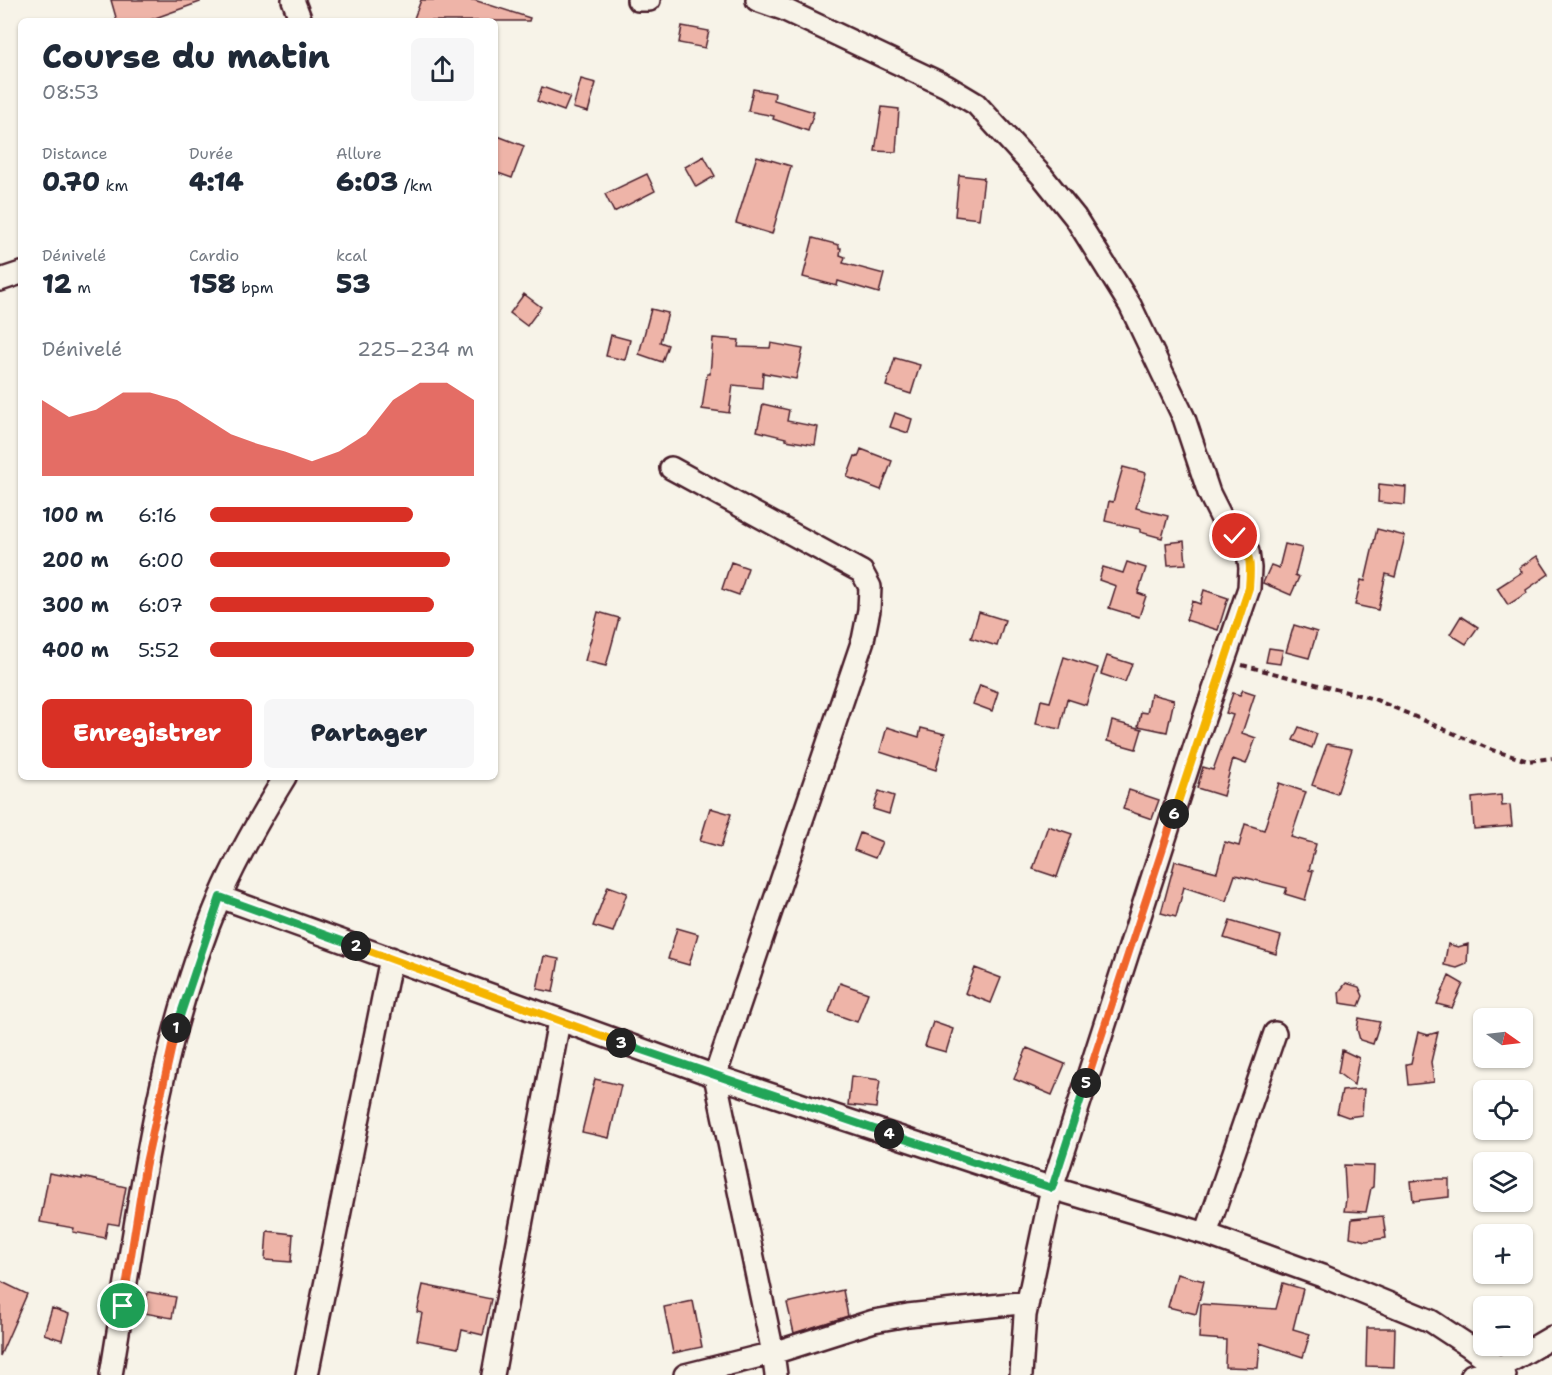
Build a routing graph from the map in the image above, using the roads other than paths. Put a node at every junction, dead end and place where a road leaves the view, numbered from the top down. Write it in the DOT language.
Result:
graph roads {
  1 [pos="293,0"];
  2 [pos="638,0"];
  3 [pos="649,0"];
  4 [pos="757,0"];
  5 [pos="300,18"];
  6 [pos="18,274"];
  7 [pos="0,280"];
  8 [pos="671,468"];
  9 [pos="283,780"];
  10 [pos="220,897"];
  11 [pos="391,958"];
  12 [pos="559,1021"];
  13 [pos="1275,1033"];
  14 [pos="715,1076"];
  15 [pos="1052,1188"];
  16 [pos="1206,1234"];
  17 [pos="1028,1302"];
  18 [pos="1552,1337"];
  19 [pos="773,1353"];
  20 [pos="1502,1372"];
  21 [pos="111,1375"];
  22 [pos="307,1375"];
  23 [pos="493,1375"];
  24 [pos="685,1375"];
  25 [pos="777,1375"];
  26 [pos="1021,1375"];
  27 [pos="1472,1375"];
  1 -- 5 [label="street"];
  2 -- 3 [label="street"];
  4 -- 15 [label="street"];
  6 -- 7 [label="street"];
  8 -- 14 [label="street"];
  9 -- 10 [label="street"];
  10 -- 11 [label="street"];
  10 -- 21 [label="street"];
  11 -- 12 [label="street"];
  11 -- 22 [label="street"];
  12 -- 14 [label="street"];
  12 -- 23 [label="street"];
  13 -- 16 [label="street"];
  14 -- 15 [label="street"];
  14 -- 19 [label="street"];
  15 -- 16 [label="street"];
  15 -- 17 [label="street"];
  16 -- 20 [label="street"];
  17 -- 19 [label="street"];
  17 -- 26 [label="street"];
  18 -- 20 [label="street"];
  19 -- 24 [label="street"];
  19 -- 25 [label="street"];
  20 -- 27 [label="street"];
}
